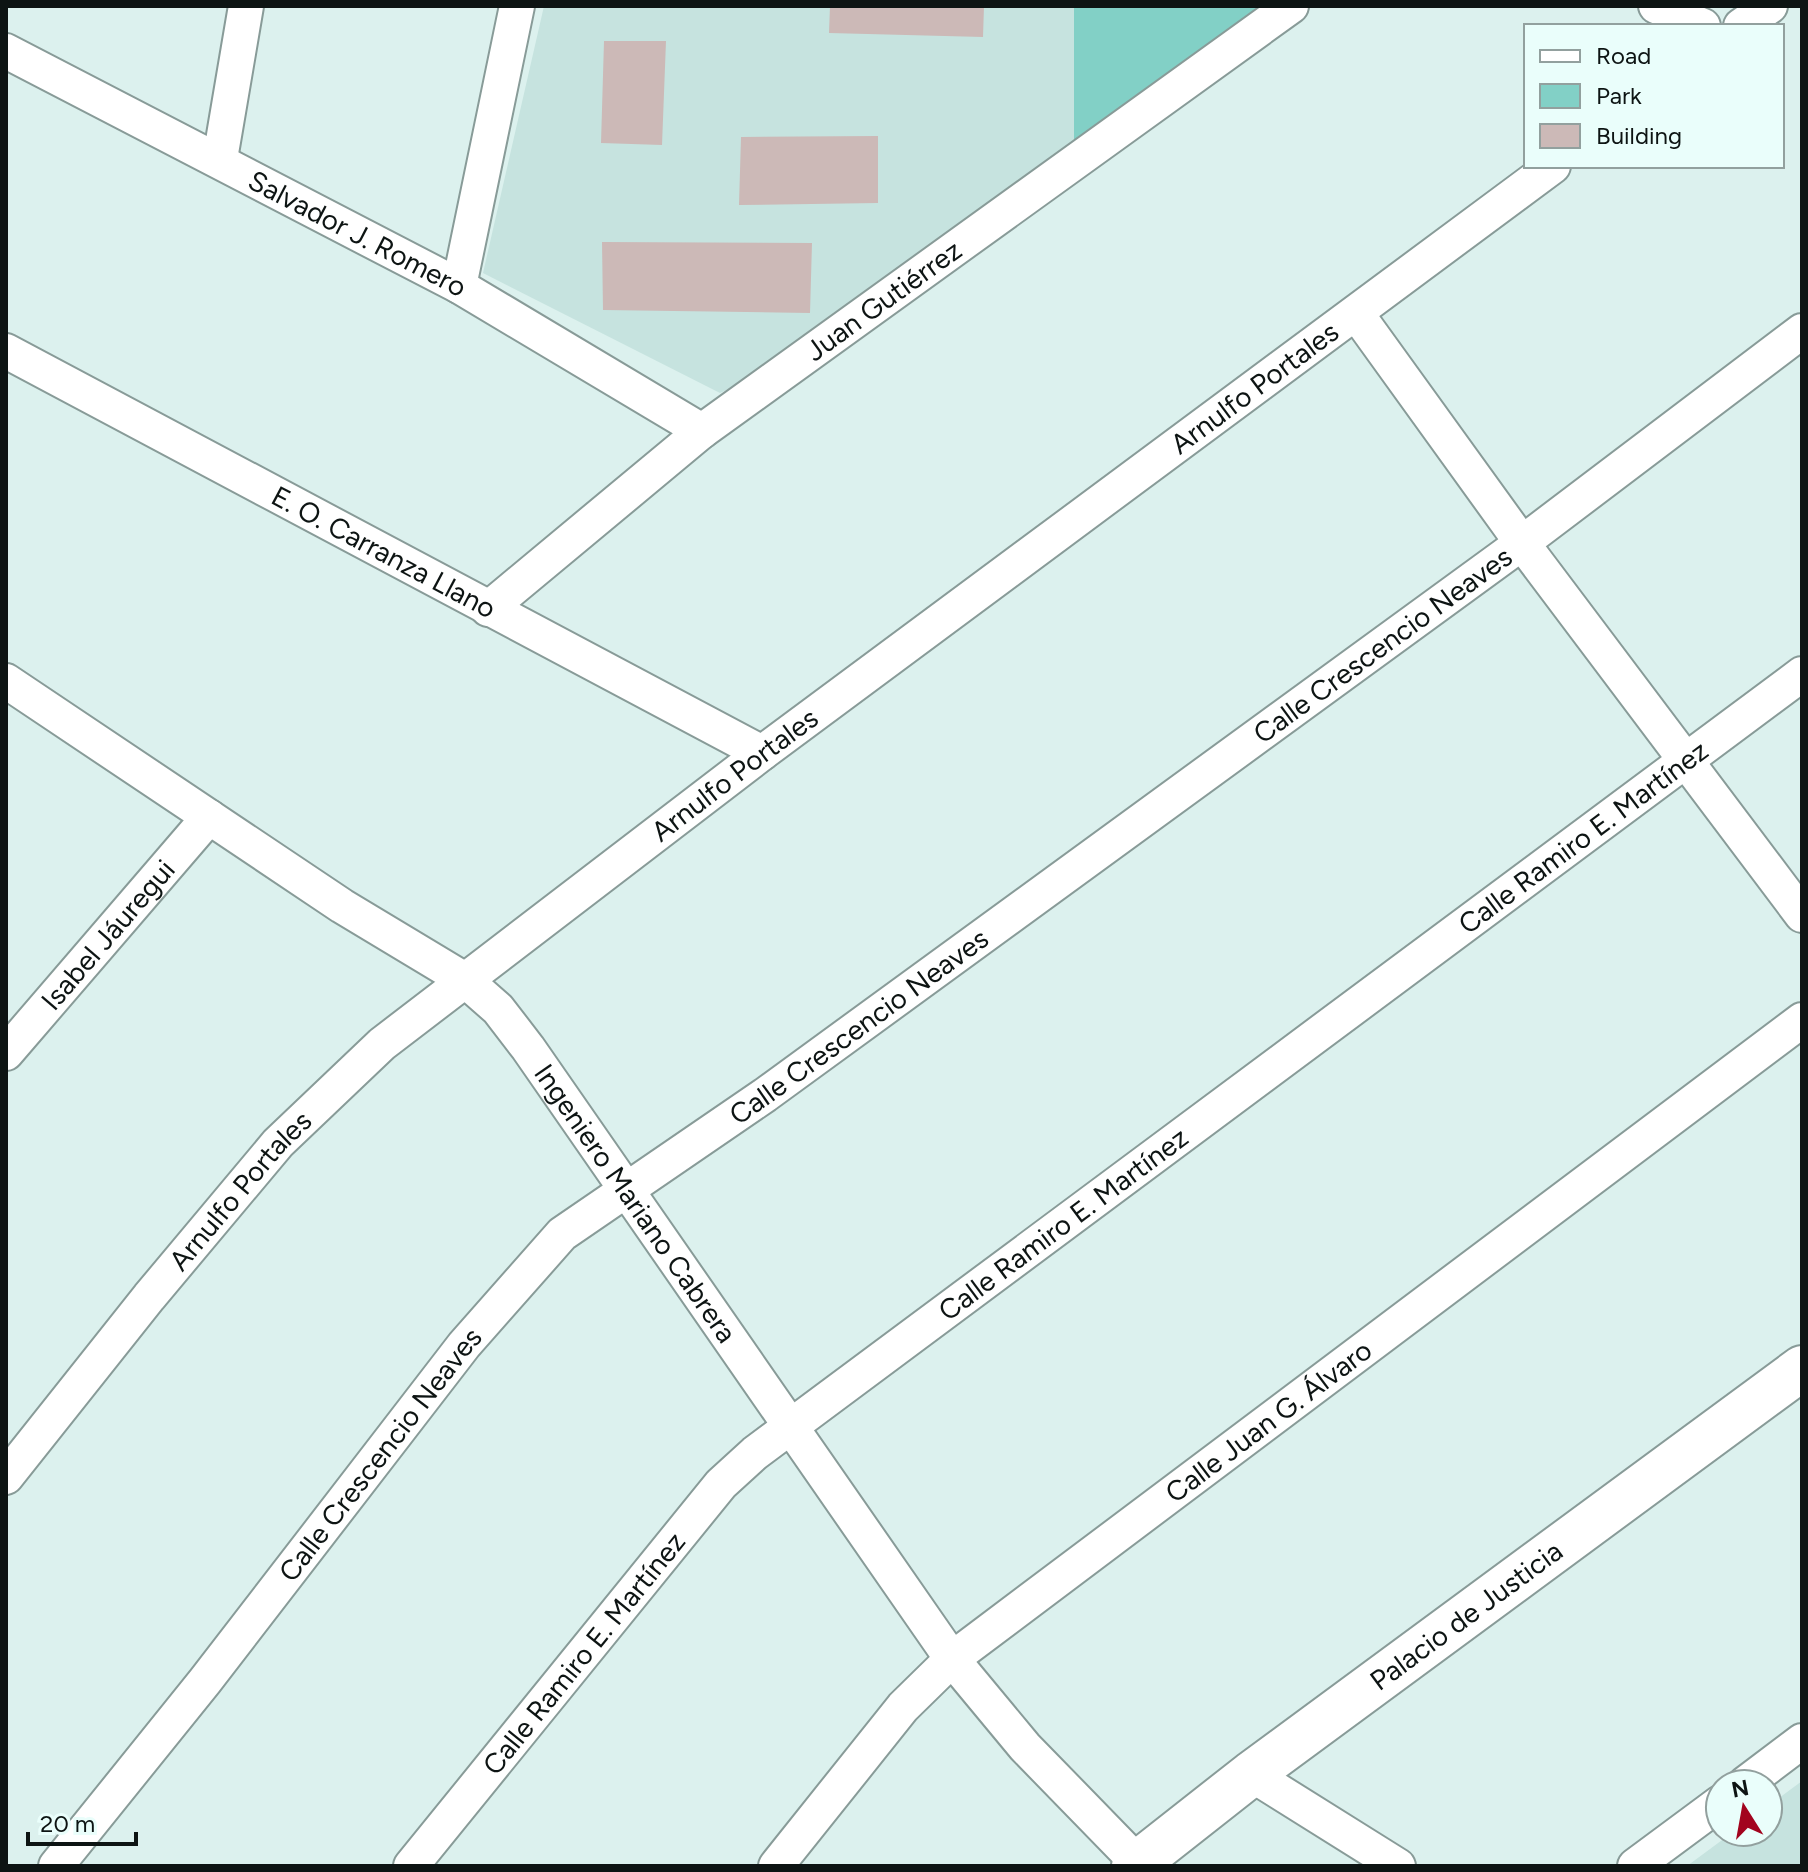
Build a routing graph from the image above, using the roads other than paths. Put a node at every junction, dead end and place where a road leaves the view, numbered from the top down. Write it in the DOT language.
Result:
graph roads {
  1 [pos="246,6"];
  2 [pos="517,6"];
  3 [pos="1291,6"];
  4 [pos="1656,6"];
  5 [pos="1770,6"];
  6 [pos="1698,24"];
  7 [pos="1744,24"];
  8 [pos="6,51"];
  9 [pos="220,159"];
  10 [pos="1550,168"];
  11 [pos="459,286"];
  12 [pos="1356,313"];
  13 [pos="1802,331"];
  14 [pos="6,351"];
  15 [pos="702,431"];
  16 [pos="1522,543"];
  17 [pos="488,609"];
  18 [pos="1802,674"];
  19 [pos="6,681"];
  20 [pos="762,753"];
  21 [pos="1685,761"];
  22 [pos="209,817"];
  23 [pos="1802,915"];
  24 [pos="465,980"];
  25 [pos="1802,1020"];
  26 [pos="6,1053"];
  27 [pos="624,1189"];
  28 [pos="1802,1368"];
  29 [pos="791,1426"];
  30 [pos="6,1477"];
  31 [pos="952,1659"];
  32 [pos="1802,1741"];
  33 [pos="1766,1768"];
  34 [pos="1251,1774"];
  35 [pos="1704,1815"];
  36 [pos="1136,1864"];
  37 [pos="56,1866"];
  38 [pos="411,1866"];
  39 [pos="776,1866"];
  40 [pos="1398,1866"];
  41 [pos="1635,1866"];
  1 -- 9 [label="street"];
  2 -- 11 [label="street"];
  3 -- 15 [label="street, Juan Gutiérrez"];
  4 -- 6 [label="street"];
  5 -- 7 [label="street"];
  8 -- 9 [label="street, Salvador J. Romero"];
  9 -- 11 [label="street, Salvador J. Romero"];
  10 -- 12 [label="street, Arnulfo Portales"];
  11 -- 15 [label="street, Salvador J. Romero"];
  12 -- 16 [label="street"];
  12 -- 20 [label="street, Arnulfo Portales"];
  13 -- 16 [label="street, Calle Crescencio Neaves"];
  14 -- 17 [label="street, E. O. Carranza Llano"];
  15 -- 17 [label="street, Juan Gutiérrez"];
  16 -- 21 [label="street"];
  16 -- 27 [label="street, Calle Crescencio Neaves"];
  17 -- 20 [label="street, E. O. Carranza Llano"];
  18 -- 21 [label="street, Calle Ramiro E. Martínez"];
  19 -- 22 [label="street, Ingeniero Mariano Cabrera"];
  20 -- 24 [label="street, Arnulfo Portales"];
  21 -- 23 [label="street"];
  21 -- 29 [label="street, Calle Ramiro E. Martínez"];
  22 -- 24 [label="street, Ingeniero Mariano Cabrera"];
  22 -- 26 [label="street, Isabel Jáuregui"];
  24 -- 27 [label="street, Ingeniero Mariano Cabrera"];
  24 -- 30 [label="street, Arnulfo Portales"];
  25 -- 31 [label="street, Calle Juan G. Álvaro"];
  27 -- 29 [label="street, Ingeniero Mariano Cabrera"];
  27 -- 37 [label="street, Calle Crescencio Neaves"];
  28 -- 34 [label="street, Palacio de Justicia"];
  29 -- 31 [label="street, Ingeniero Mariano Cabrera"];
  29 -- 38 [label="street, Calle Ramiro E. Martínez"];
  31 -- 36 [label="street, Ingeniero Mariano Cabrera"];
  31 -- 39 [label="street, Calle Juan G. Álvaro"];
  32 -- 33 [label="street"];
  34 -- 36 [label="street, Palacio de Justicia"];
  34 -- 40 [label="street"];
  35 -- 41 [label="street"];
}
